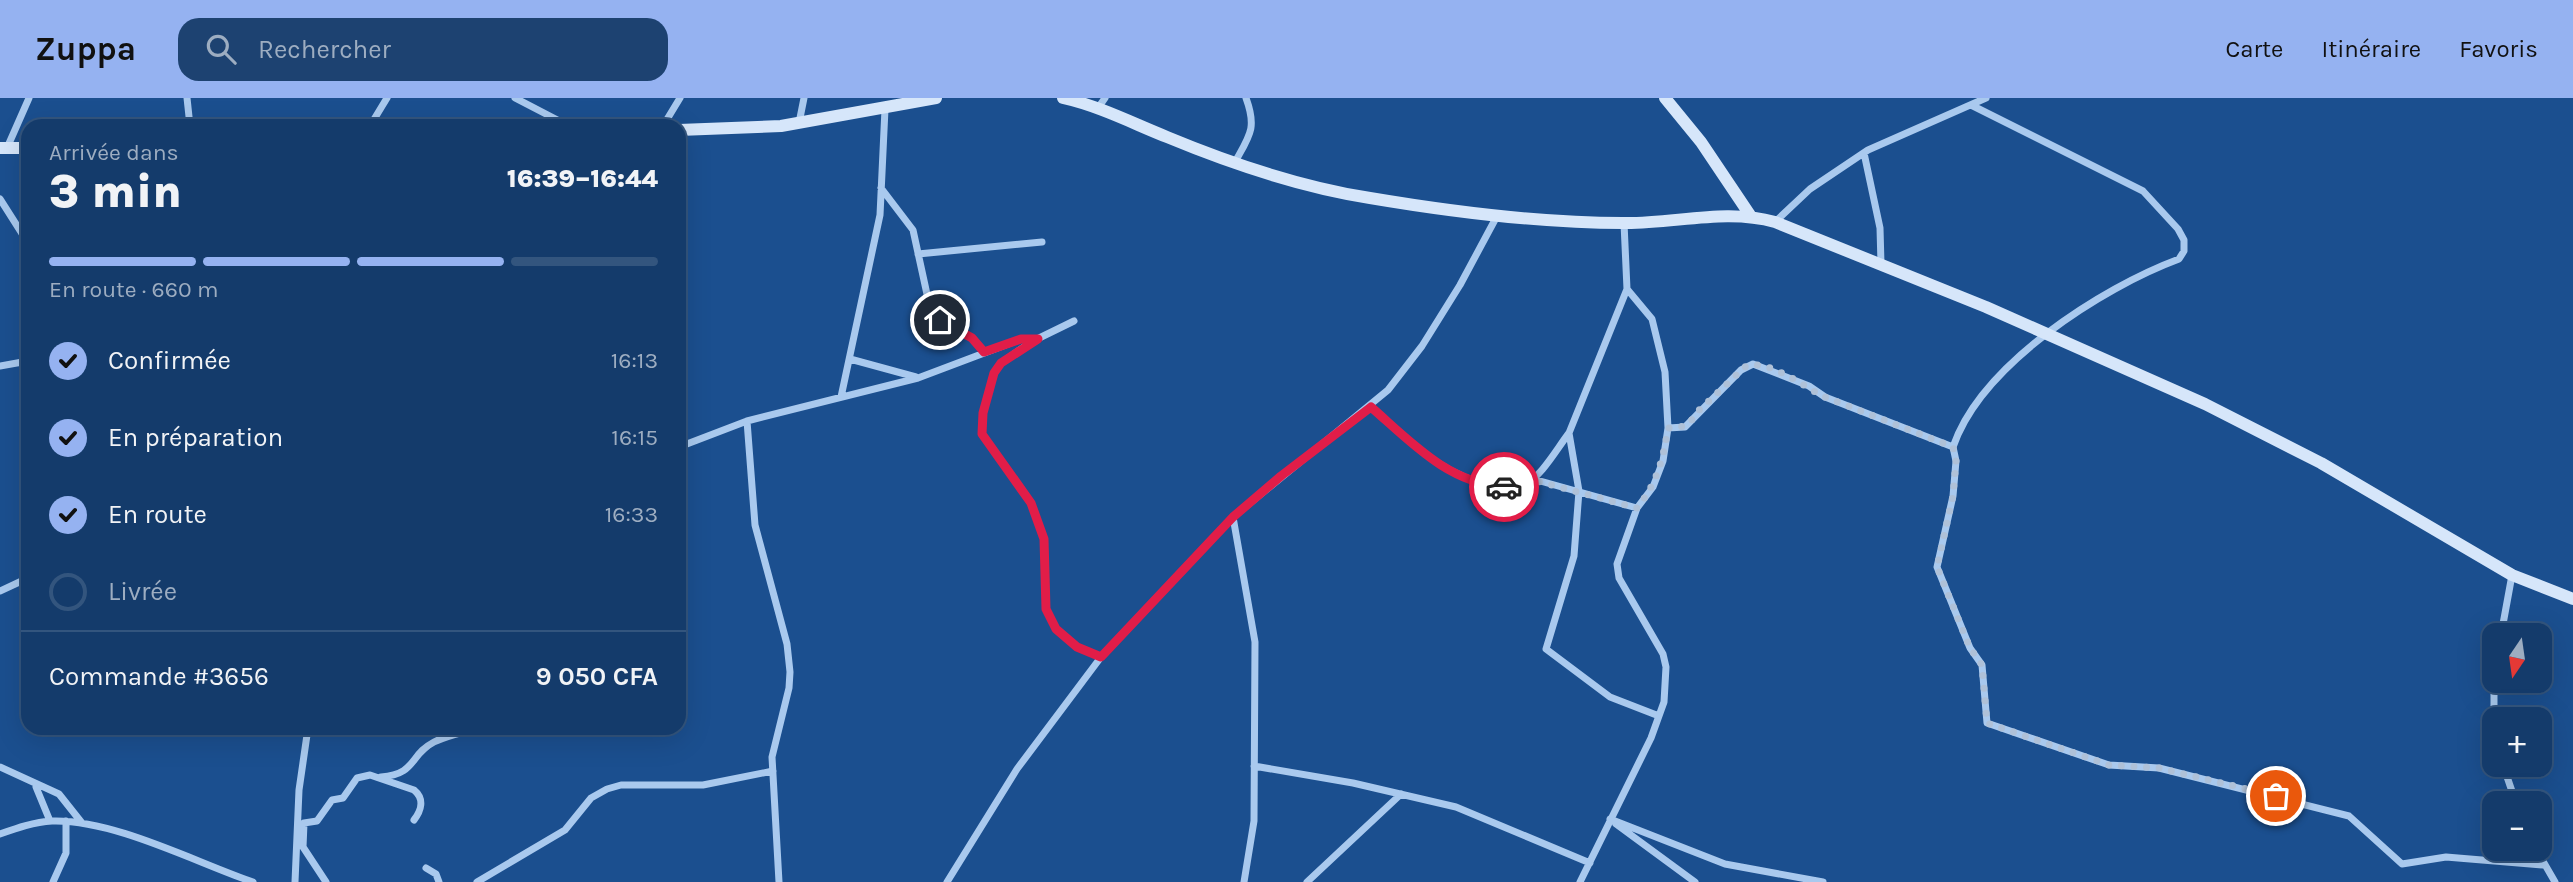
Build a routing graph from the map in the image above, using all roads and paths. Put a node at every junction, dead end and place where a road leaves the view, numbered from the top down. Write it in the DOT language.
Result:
graph roads {
  1 [pos="29,98"];
  2 [pos="187,98"];
  3 [pos="387,98"];
  4 [pos="516,98"];
  5 [pos="680,98"];
  6 [pos="804,98"];
  7 [pos="936,98"];
  8 [pos="1063,98"];
  9 [pos="1246,98"];
  10 [pos="1986,98"];
  11 [pos="1671,101"];
  12 [pos="1101,103"];
  13 [pos="1971,105"];
  14 [pos="886,109"];
  15 [pos="189,119"];
  16 [pos="374,119"];
  17 [pos="556,119"];
  18 [pos="667,119"];
  19 [pos="798,123"];
  20 [pos="686,130"];
  21 [pos="4,148"];
  22 [pos="1864,153"];
  23 [pos="1235,162"];
  24 [pos="881,188"];
  25 [pos="1,201"];
  26 [pos="1750,215"];
  27 [pos="1497,216"];
  28 [pos="1776,222"];
  29 [pos="21,223"];
  30 [pos="1623,223"];
  31 [pos="21,232"];
  32 [pos="1042,242"];
  33 [pos="918,254"];
  34 [pos="1881,264"];
  35 [pos="1627,289"];
  36 [pos="1074,321"];
  37 [pos="2049,334"];
  38 [pos="1038,339"];
  39 [pos="984,352"];
  40 [pos="850,359"];
  41 [pos="21,362"];
  42 [pos="0,366"];
  43 [pos="918,378"];
  44 [pos="841,397"];
  45 [pos="1371,407"];
  46 [pos="747,421"];
  47 [pos="1668,428"];
  48 [pos="1569,433"];
  49 [pos="686,444"];
  50 [pos="1953,447"];
  51 [pos="1533,480"];
  52 [pos="1579,491"];
  53 [pos="1637,508"];
  54 [pos="1233,517"];
  55 [pos="2512,575"];
  56 [pos="21,581"];
  57 [pos="0,591"];
  58 [pos="2573,599"];
  59 [pos="2503,623"];
  60 [pos="1101,657"];
  61 [pos="1659,716"];
  62 [pos="307,735"];
  63 [pos="458,735"];
  64 [pos="1254,766"];
  65 [pos="0,768"];
  66 [pos="773,771"];
  67 [pos="380,777"];
  68 [pos="36,787"];
  69 [pos="1401,794"];
  70 [pos="1610,820"];
  71 [pos="50,821"];
  72 [pos="66,821"];
  73 [pos="414,821"];
  74 [pos="82,823"];
  75 [pos="0,834"];
  76 [pos="2541,861"];
  77 [pos="1590,863"];
  78 [pos="2543,865"];
  79 [pos="426,868"];
  80 [pos="54,882"];
  81 [pos="253,882"];
  82 [pos="295,882"];
  83 [pos="327,882"];
  84 [pos="439,882"];
  85 [pos="477,882"];
  86 [pos="779,882"];
  87 [pos="947,882"];
  88 [pos="1244,882"];
  89 [pos="1307,882"];
  90 [pos="1580,882"];
  91 [pos="1695,882"];
  92 [pos="1823,882"];
  93 [pos="2555,882"];
  1 -- 21 [label="street"];
  2 -- 15 [label="street"];
  3 -- 16 [label="street"];
  4 -- 17 [label="street"];
  5 -- 18 [label="street"];
  6 -- 19 [label="street"];
  7 -- 14 [label="main road"];
  8 -- 12 [label="main road"];
  9 -- 23 [label="street"];
  10 -- 13 [label="street"];
  11 -- 26 [label="main road"];
  12 -- 23 [label="main road"];
  13 -- 22 [label="street"];
  13 -- 37 [label="street"];
  14 -- 19 [label="main road"];
  14 -- 24 [label="street"];
  19 -- 20 [label="main road"];
  22 -- 28 [label="street"];
  22 -- 34 [label="street"];
  23 -- 27 [label="main road"];
  24 -- 33 [label="street"];
  24 -- 40 [label="street"];
  25 -- 29 [label="street"];
  25 -- 31 [label="street"];
  26 -- 28 [label="main road"];
  26 -- 30 [label="main road"];
  27 -- 30 [label="main road"];
  27 -- 45 [label="street"];
  28 -- 34 [label="main road"];
  30 -- 35 [label="street"];
  32 -- 33 [label="street"];
  33 -- 39 [label="street"];
  34 -- 37 [label="main road"];
  35 -- 47 [label="street"];
  35 -- 48 [label="street"];
  36 -- 38 [label="street"];
  37 -- 50 [label="street"];
  37 -- 55 [label="main road"];
  38 -- 39 [label="street"];
  38 -- 60 [label="street"];
  39 -- 43 [label="street"];
  40 -- 43 [label="street"];
  40 -- 44 [label="street"];
  41 -- 42 [label="street"];
  43 -- 44 [label="street"];
  44 -- 46 [label="street"];
  45 -- 51 [label="street"];
  45 -- 54 [label="street"];
  46 -- 49 [label="street"];
  46 -- 66 [label="street"];
  47 -- 50 [label="street"];
  47 -- 53 [label="street"];
  48 -- 51 [label="street"];
  48 -- 52 [label="street"];
  50 -- 78 [label="street"];
  51 -- 52 [label="street"];
  52 -- 53 [label="street"];
  52 -- 61 [label="street"];
  53 -- 61 [label="street"];
  54 -- 60 [label="street"];
  54 -- 64 [label="street"];
  55 -- 58 [label="main road"];
  55 -- 59 [label="street"];
  56 -- 57 [label="street"];
  60 -- 87 [label="street"];
  61 -- 70 [label="street"];
  62 -- 82 [label="street"];
  63 -- 67 [label="street"];
  64 -- 69 [label="street"];
  64 -- 88 [label="street"];
  65 -- 68 [label="street"];
  66 -- 85 [label="street"];
  66 -- 86 [label="street"];
  67 -- 73 [label="street"];
  67 -- 83 [label="street"];
  68 -- 71 [label="street"];
  68 -- 74 [label="street"];
  69 -- 77 [label="street"];
  69 -- 89 [label="street"];
  70 -- 77 [label="street"];
  70 -- 91 [label="street"];
  70 -- 92 [label="street"];
  71 -- 72 [label="street"];
  71 -- 75 [label="street"];
  72 -- 74 [label="street"];
  72 -- 80 [label="street"];
  74 -- 81 [label="street"];
  76 -- 78 [label="street"];
  77 -- 90 [label="street"];
  78 -- 93 [label="street"];
  79 -- 84 [label="street"];
}
